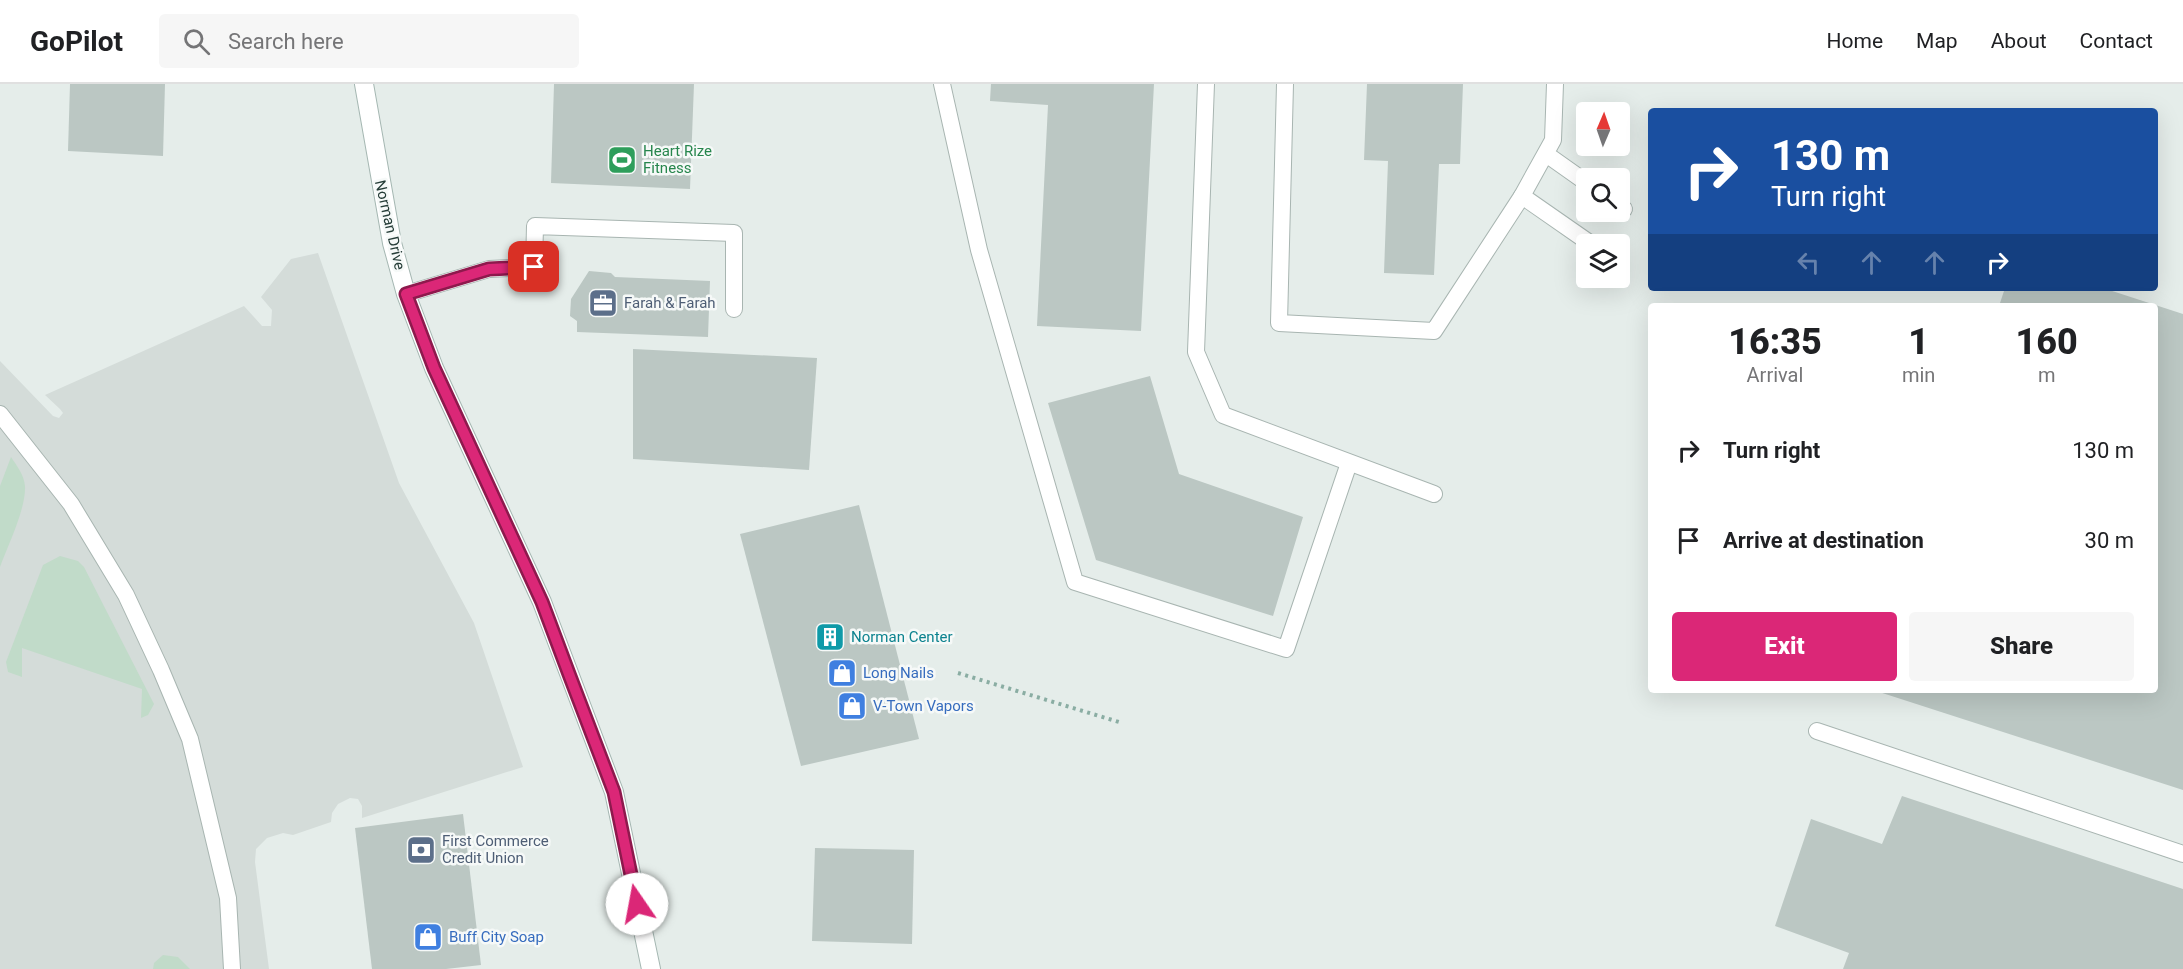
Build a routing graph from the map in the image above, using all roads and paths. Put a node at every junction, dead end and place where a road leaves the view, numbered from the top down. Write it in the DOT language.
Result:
graph roads {
  1 [pos="364,84"];
  2 [pos="942,84"];
  3 [pos="1206,84"];
  4 [pos="1285,84"];
  5 [pos="1555,84"];
  6 [pos="1546,154"];
  7 [pos="1576,175"];
  8 [pos="1522,196"];
  9 [pos="1577,234"];
  10 [pos="406,294"];
  11 [pos="734,309"];
  12 [pos="0,414"];
  13 [pos="1350,463"];
  14 [pos="1434,494"];
  15 [pos="958,673"];
  16 [pos="1119,722"];
  17 [pos="1817,731"];
  18 [pos="2183,854"];
  19 [pos="232,969"];
  20 [pos="651,969"];
  1 -- 10 [label="street, Norman Drive"];
  2 -- 13 [label="lane"];
  3 -- 13 [label="lane"];
  4 -- 8 [label="lane"];
  5 -- 6 [label="lane"];
  6 -- 7 [label="lane"];
  6 -- 8 [label="lane"];
  8 -- 9 [label="lane"];
  10 -- 11 [label="lane"];
  10 -- 20 [label="street, Norman Drive"];
  12 -- 19 [label="lane"];
  13 -- 14 [label="lane"];
  15 -- 16 [label="path"];
  17 -- 18 [label="lane"];
}
